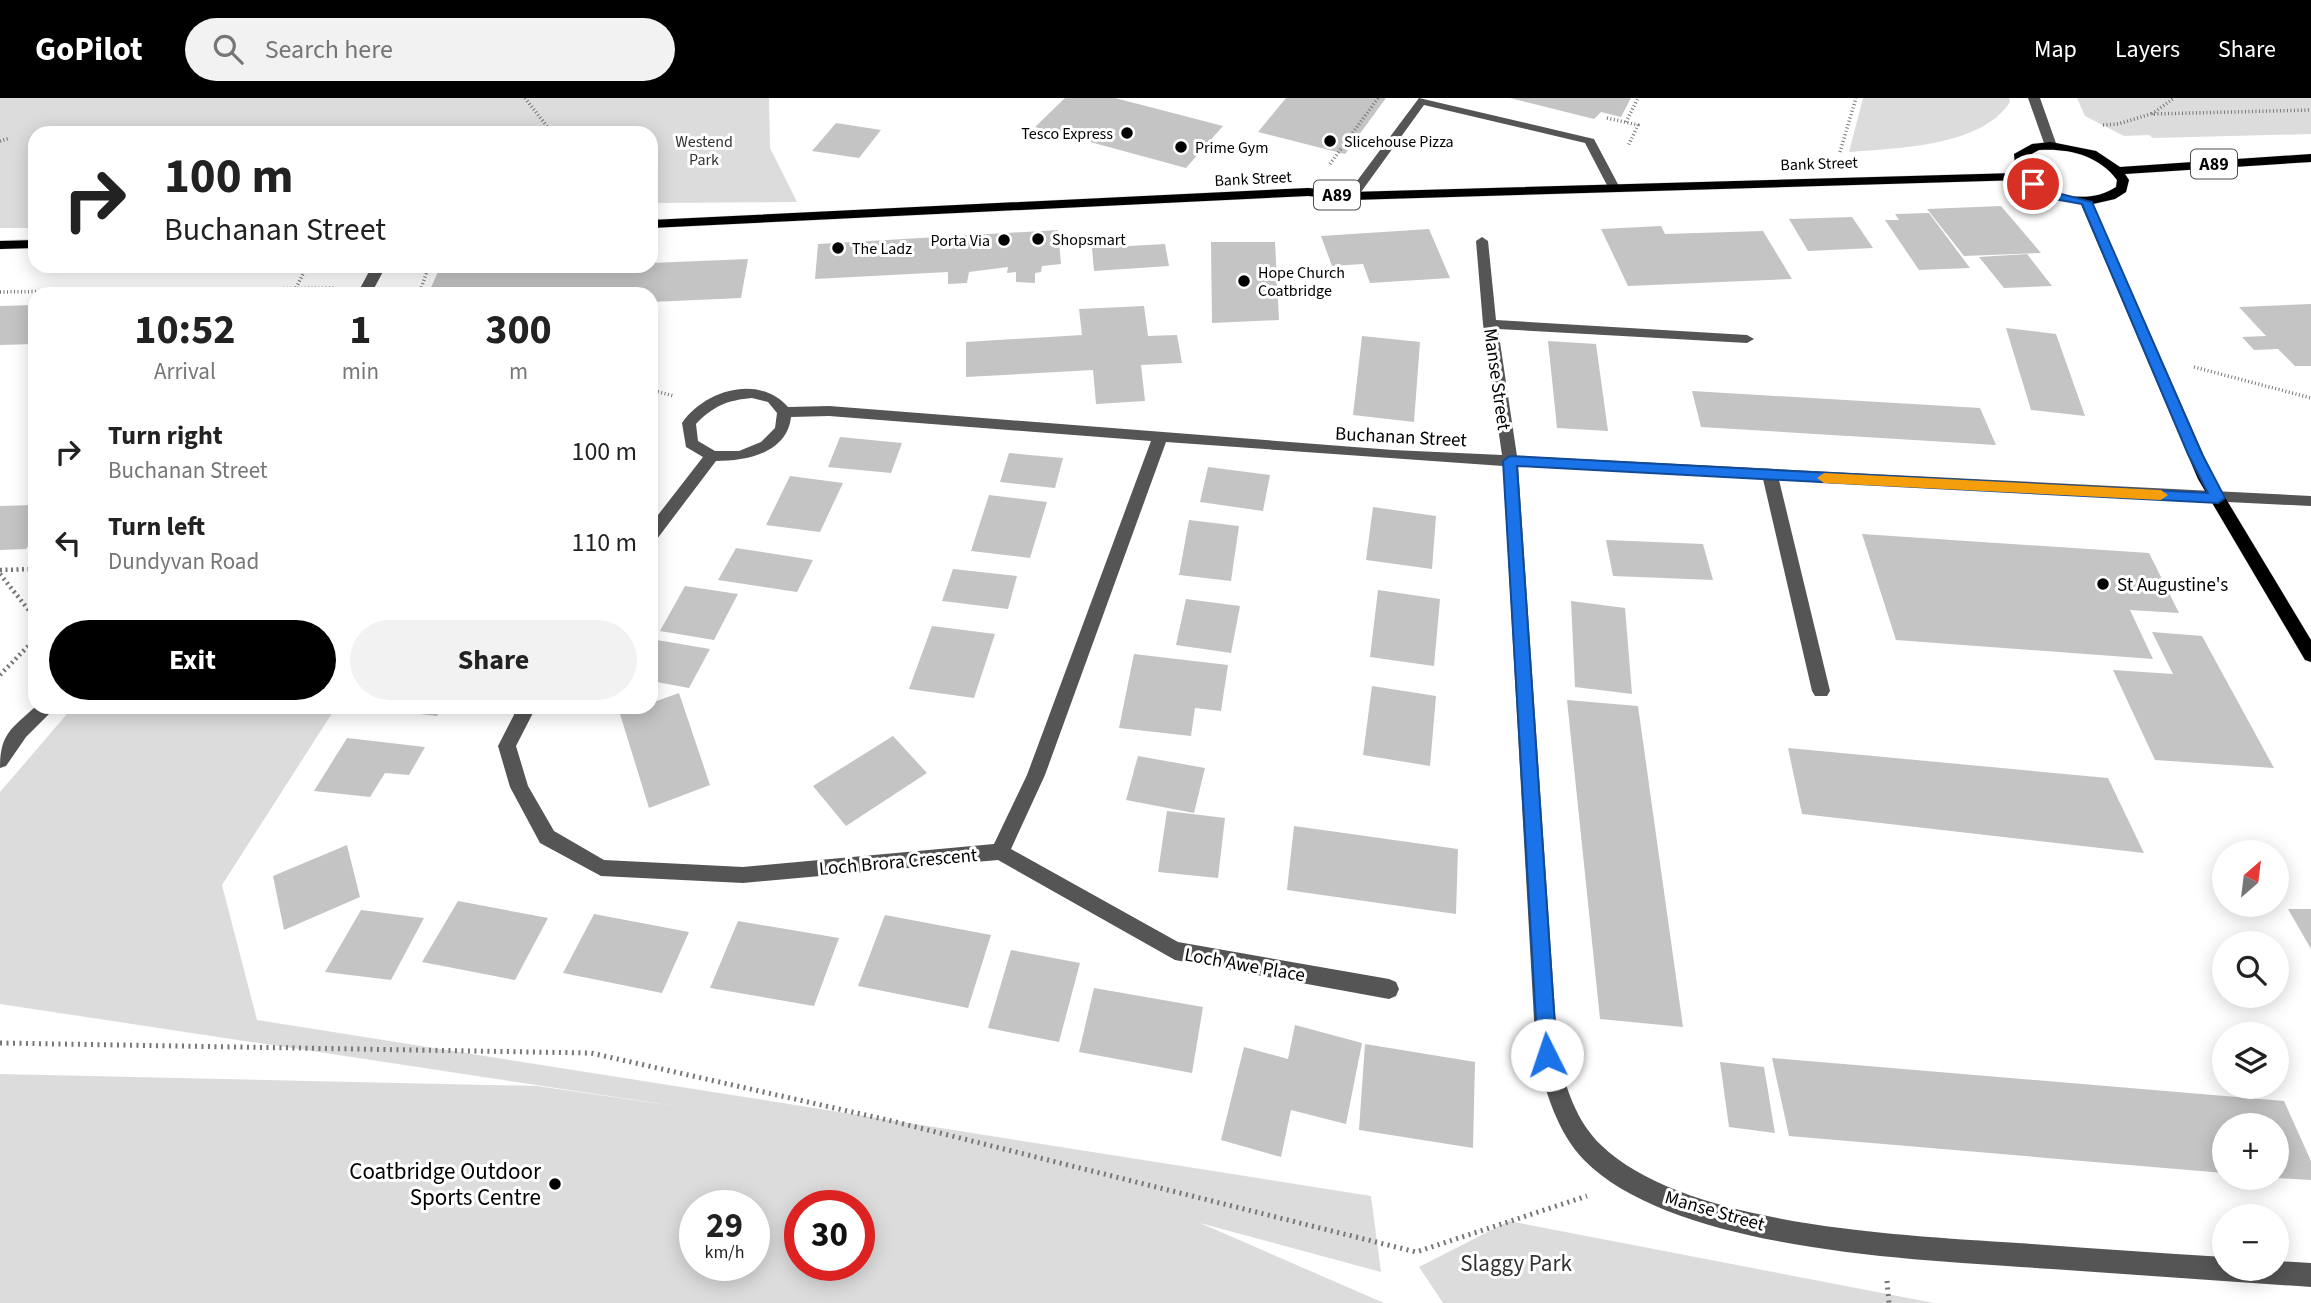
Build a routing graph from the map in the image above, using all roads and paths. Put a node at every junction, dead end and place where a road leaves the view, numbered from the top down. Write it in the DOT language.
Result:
graph roads {
  1 [pos="525,98"];
  2 [pos="1378,98"];
  3 [pos="1638,98"];
  4 [pos="1856,98"];
  5 [pos="2034,98"];
  6 [pos="2174,98"];
  7 [pos="2311,110"];
  8 [pos="1600,116"];
  9 [pos="1626,122"];
  10 [pos="547,126"];
  11 [pos="10,138"];
  12 [pos="0,141"];
  13 [pos="1628,146"];
  14 [pos="2051,146"];
  15 [pos="2311,158"];
  16 [pos="2118,171"];
  17 [pos="2024,176"];
  18 [pos="1856,178"];
  19 [pos="1614,188"];
  20 [pos="1308,192"];
  21 [pos="1352,196"];
  22 [pos="2086,202"];
  23 [pos="658,224"];
  24 [pos="1482,241"];
  25 [pos="28,244"];
  26 [pos="0,245"];
  27 [pos="0,292"];
  28 [pos="28,292"];
  29 [pos="1490,324"];
  30 [pos="1747,338"];
  31 [pos="2152,356"];
  32 [pos="2311,398"];
  33 [pos="784,412"];
  34 [pos="1160,438"];
  35 [pos="712,456"];
  36 [pos="1510,461"];
  37 [pos="1770,475"];
  38 [pos="2218,498"];
  39 [pos="2311,501"];
  40 [pos="658,526"];
  41 [pos="28,570"];
  42 [pos="0,572"];
  43 [pos="28,609"];
  44 [pos="28,646"];
  45 [pos="2311,654"];
  46 [pos="0,675"];
  47 [pos="1821,691"];
  48 [pos="39,714"];
  49 [pos="523,714"];
  50 [pos="0,761"];
  51 [pos="1000,852"];
  52 [pos="1389,989"];
  53 [pos="0,1043"];
  54 [pos="1631,1181"];
  55 [pos="2311,1275"];
  1 -- 10 [label="path"];
  2 -- 20 [label="path"];
  3 -- 9 [label="path"];
  4 -- 18 [label="path"];
  5 -- 14 [label="street"];
  6 -- 7 [label="path"];
  8 -- 9 [label="path"];
  9 -- 13 [label="path"];
  11 -- 12 [label="path"];
  14 -- 16 [label="main road"];
  14 -- 17 [label="main road"];
  15 -- 16 [label="main road, A89"];
  16 -- 22 [label="main road"];
  17 -- 18 [label="main road, Bank Street / A89"];
  17 -- 22 [label="main road"];
  18 -- 19 [label="main road, Bank Street / A89"];
  19 -- 21 [label="main road, Bank Street / A89"];
  19 -- 21 [label="street"];
  20 -- 21 [label="main road, Bank Street / A89"];
  20 -- 23 [label="main road, Bank Street / A89"];
  22 -- 31 [label="main road"];
  24 -- 29 [label="street, Manse Street"];
  25 -- 26 [label="main road"];
  27 -- 28 [label="path"];
  29 -- 30 [label="street"];
  29 -- 36 [label="street, Manse Street"];
  31 -- 32 [label="path"];
  31 -- 38 [label="main road"];
  33 -- 34 [label="street, Buchanan Street"];
  33 -- 35 [label="street"];
  33 -- 35 [label="street"];
  34 -- 36 [label="street, Buchanan Street"];
  34 -- 51 [label="street, Loch Brora Crescent"];
  35 -- 40 [label="street"];
  36 -- 37 [label="street, Buchanan Street"];
  36 -- 54 [label="street, Manse Street"];
  37 -- 38 [label="street, Buchanan Street"];
  37 -- 47 [label="street"];
  38 -- 39 [label="street, Buchanan Street"];
  38 -- 45 [label="main road"];
  41 -- 42 [label="path"];
  42 -- 43 [label="path"];
  44 -- 46 [label="path"];
  48 -- 50 [label="street"];
  49 -- 51 [label="street, Loch Brora Crescent"];
  51 -- 52 [label="street, Loch Awe Place"];
  53 -- 54 [label="path"];
  54 -- 55 [label="street, Manse Street"];
}
